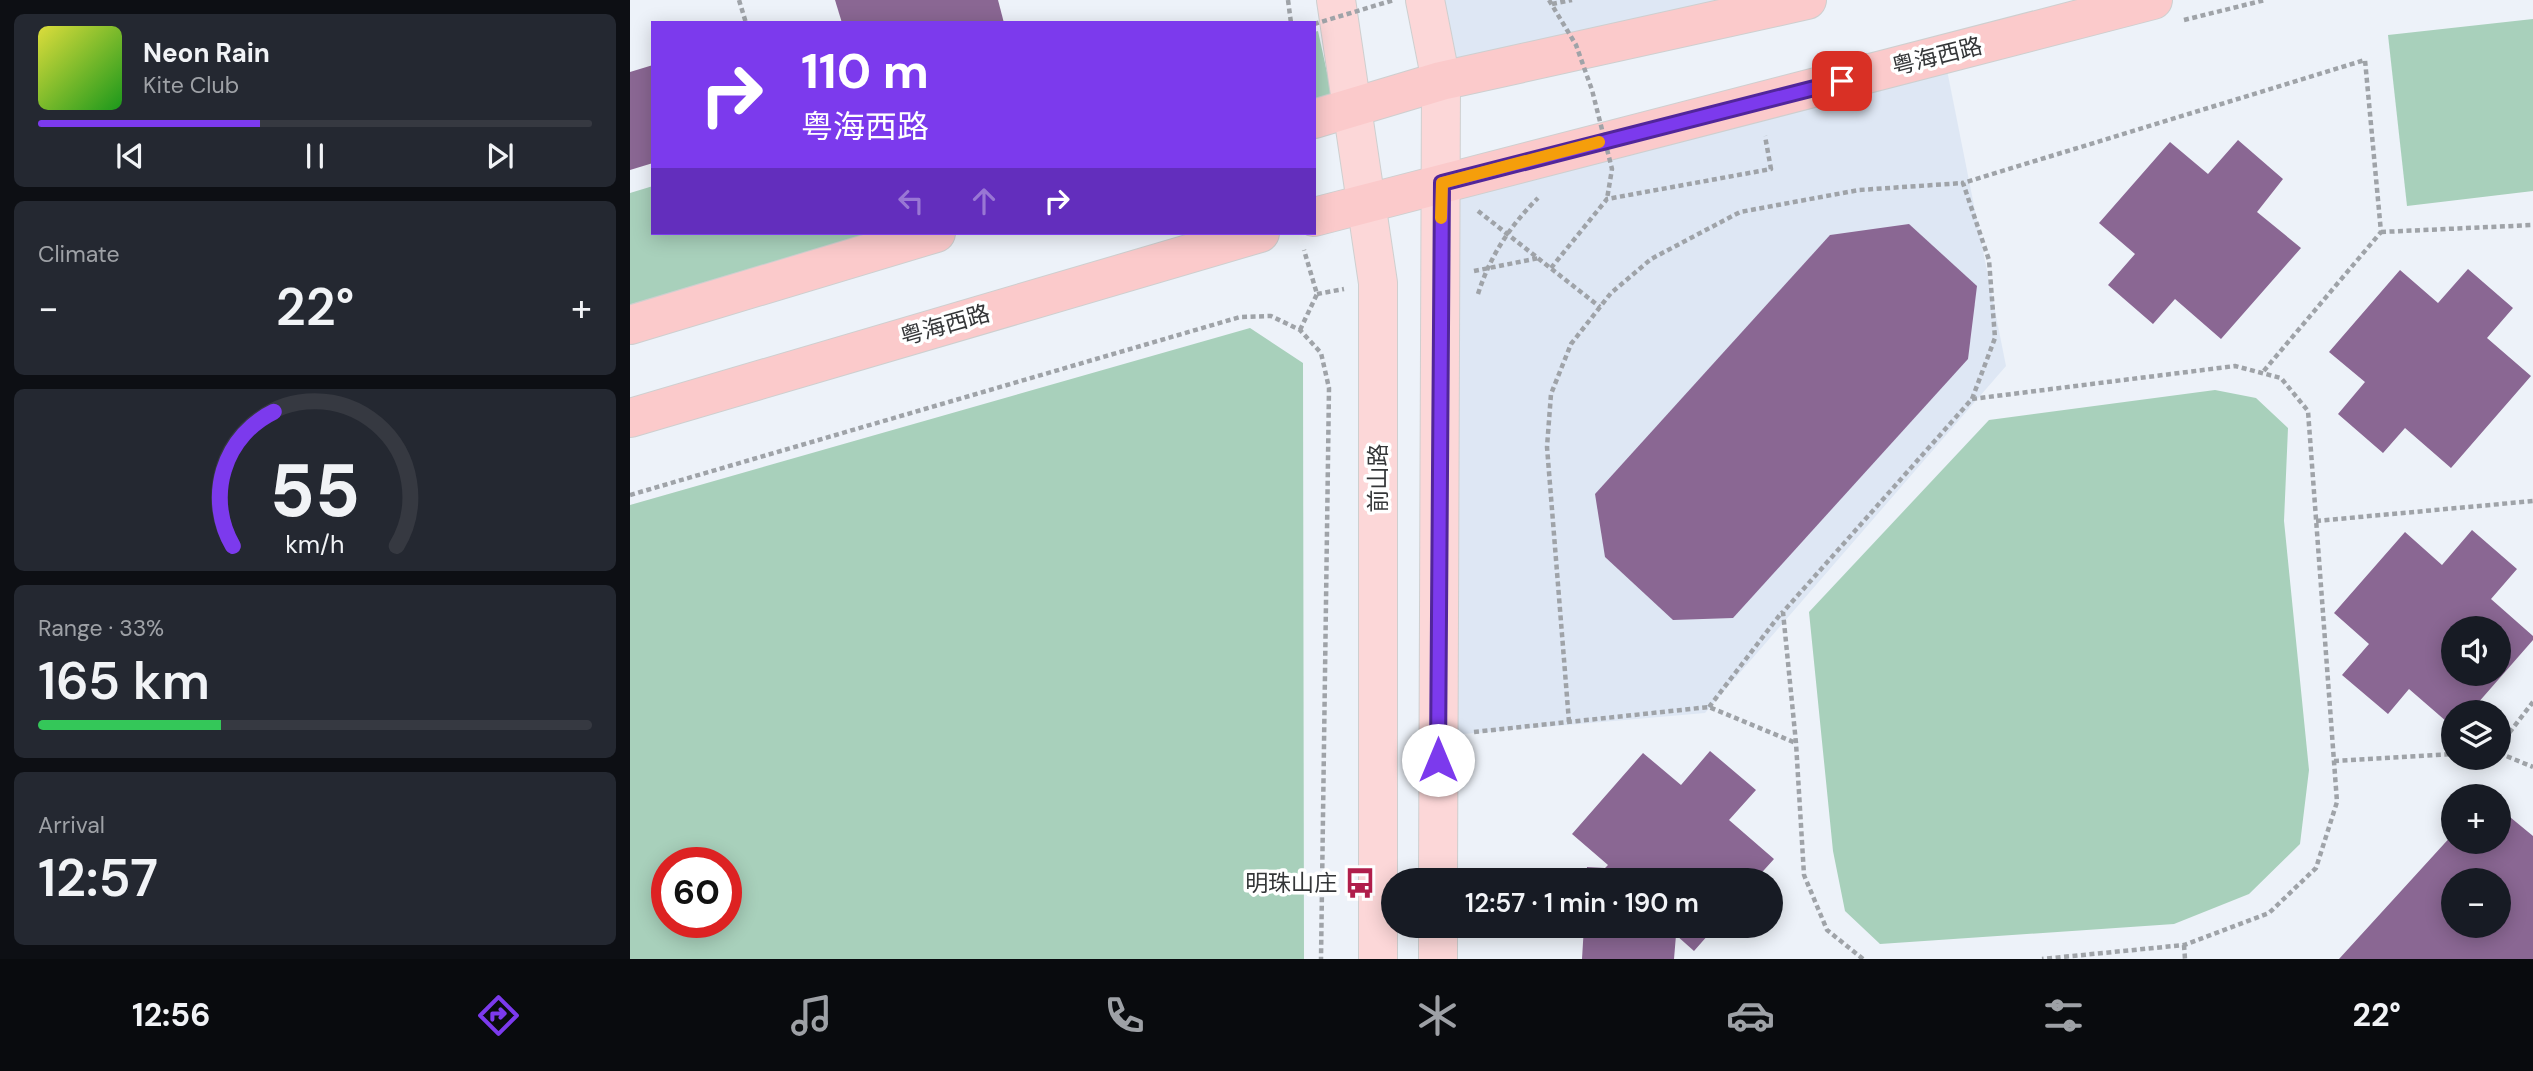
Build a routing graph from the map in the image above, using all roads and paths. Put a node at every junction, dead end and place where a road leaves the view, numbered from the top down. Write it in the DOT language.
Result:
graph roads {
  1 [pos="739,0"];
  2 [pos="1289,0"];
  3 [pos="1336,0"];
  4 [pos="1394,0"];
  5 [pos="1425,0"];
  6 [pos="1572,0"];
  7 [pos="1807,0"];
  8 [pos="2265,0"];
  9 [pos="1551,2"];
  10 [pos="2168,10"];
  11 [pos="745,21"];
  12 [pos="1291,21"];
  13 [pos="1316,23"];
  14 [pos="1441,81"];
  15 [pos="1352,108"];
  16 [pos="1316,118"];
  17 [pos="1765,135"];
  18 [pos="1619,160"];
  19 [pos="1607,163"];
  20 [pos="1442,183"];
  21 [pos="1963,183"];
  22 [pos="1545,191"];
  23 [pos="1608,199"];
  24 [pos="1366,202"];
  25 [pos="2533,225"];
  26 [pos="1316,227"];
  27 [pos="2381,232"];
  28 [pos="1506,233"];
  29 [pos="929,235"];
  30 [pos="1253,235"];
  31 [pos="1309,235"];
  32 [pos="1551,268"];
  33 [pos="1477,303"];
  34 [pos="1600,307"];
  35 [pos="630,324"];
  36 [pos="1300,330"];
  37 [pos="2262,373"];
  38 [pos="1972,399"];
  39 [pos="630,418"];
  40 [pos="630,495"];
  41 [pos="2533,502"];
  42 [pos="2316,521"];
  43 [pos="1783,612"];
  44 [pos="2533,702"];
  45 [pos="1709,707"];
  46 [pos="1474,719"];
  47 [pos="1569,722"];
  48 [pos="2511,730"];
  49 [pos="1456,734"];
  50 [pos="1796,743"];
  51 [pos="2441,755"];
  52 [pos="2511,758"];
  53 [pos="2334,761"];
  54 [pos="2533,767"];
  55 [pos="1439,868"];
  56 [pos="1438,938"];
  57 [pos="2184,945"];
  58 [pos="1321,959"];
  59 [pos="1378,959"];
  60 [pos="1438,959"];
  61 [pos="1863,959"];
  62 [pos="2042,959"];
  63 [pos="2185,959"];
  1 -- 11 [label="path"];
  2 -- 12 [label="path"];
  3 -- 15 [label="main road, 前山路"];
  4 -- 13 [label="path, bridge"];
  5 -- 14 [label="main road"];
  6 -- 9 [label="path"];
  7 -- 14 [label="highway"];
  8 -- 10 [label="path"];
  9 -- 23 [label="path, bridge"];
  10 -- 20 [label="highway, 粤海西路"];
  14 -- 15 [label="highway"];
  14 -- 20 [label="main road"];
  15 -- 16 [label="highway"];
  15 -- 24 [label="main road, 前山路"];
  17 -- 23 [label="path"];
  18 -- 19 [label="path"];
  20 -- 24 [label="highway, 粤海西路"];
  20 -- 28 [label="path"];
  20 -- 49 [label="main road"];
  21 -- 27 [label="path"];
  21 -- 34 [label="path"];
  21 -- 38 [label="path"];
  22 -- 28 [label="path"];
  23 -- 32 [label="path"];
  24 -- 26 [label="highway, 粤海西路"];
  24 -- 59 [label="main road, 前山路"];
  25 -- 27 [label="path"];
  27 -- 37 [label="path"];
  28 -- 32 [label="path"];
  28 -- 33 [label="path"];
  29 -- 35 [label="highway"];
  30 -- 39 [label="highway, 粤海西路"];
  31 -- 36 [label="path"];
  32 -- 34 [label="path"];
  34 -- 47 [label="path"];
  36 -- 40 [label="path"];
  36 -- 58 [label="path"];
  37 -- 38 [label="path"];
  37 -- 42 [label="path"];
  38 -- 43 [label="path"];
  41 -- 42 [label="path"];
  42 -- 53 [label="path"];
  43 -- 45 [label="path"];
  43 -- 50 [label="path"];
  44 -- 48 [label="path"];
  45 -- 47 [label="path"];
  45 -- 50 [label="path"];
  46 -- 49 [label="path"];
  47 -- 49 [label="path"];
  49 -- 55 [label="main road"];
  50 -- 61 [label="path"];
  51 -- 53 [label="path"];
  52 -- 54 [label="path"];
  53 -- 57 [label="path"];
  56 -- 60 [label="main road"];
  57 -- 62 [label="path"];
  57 -- 63 [label="path"];
}
